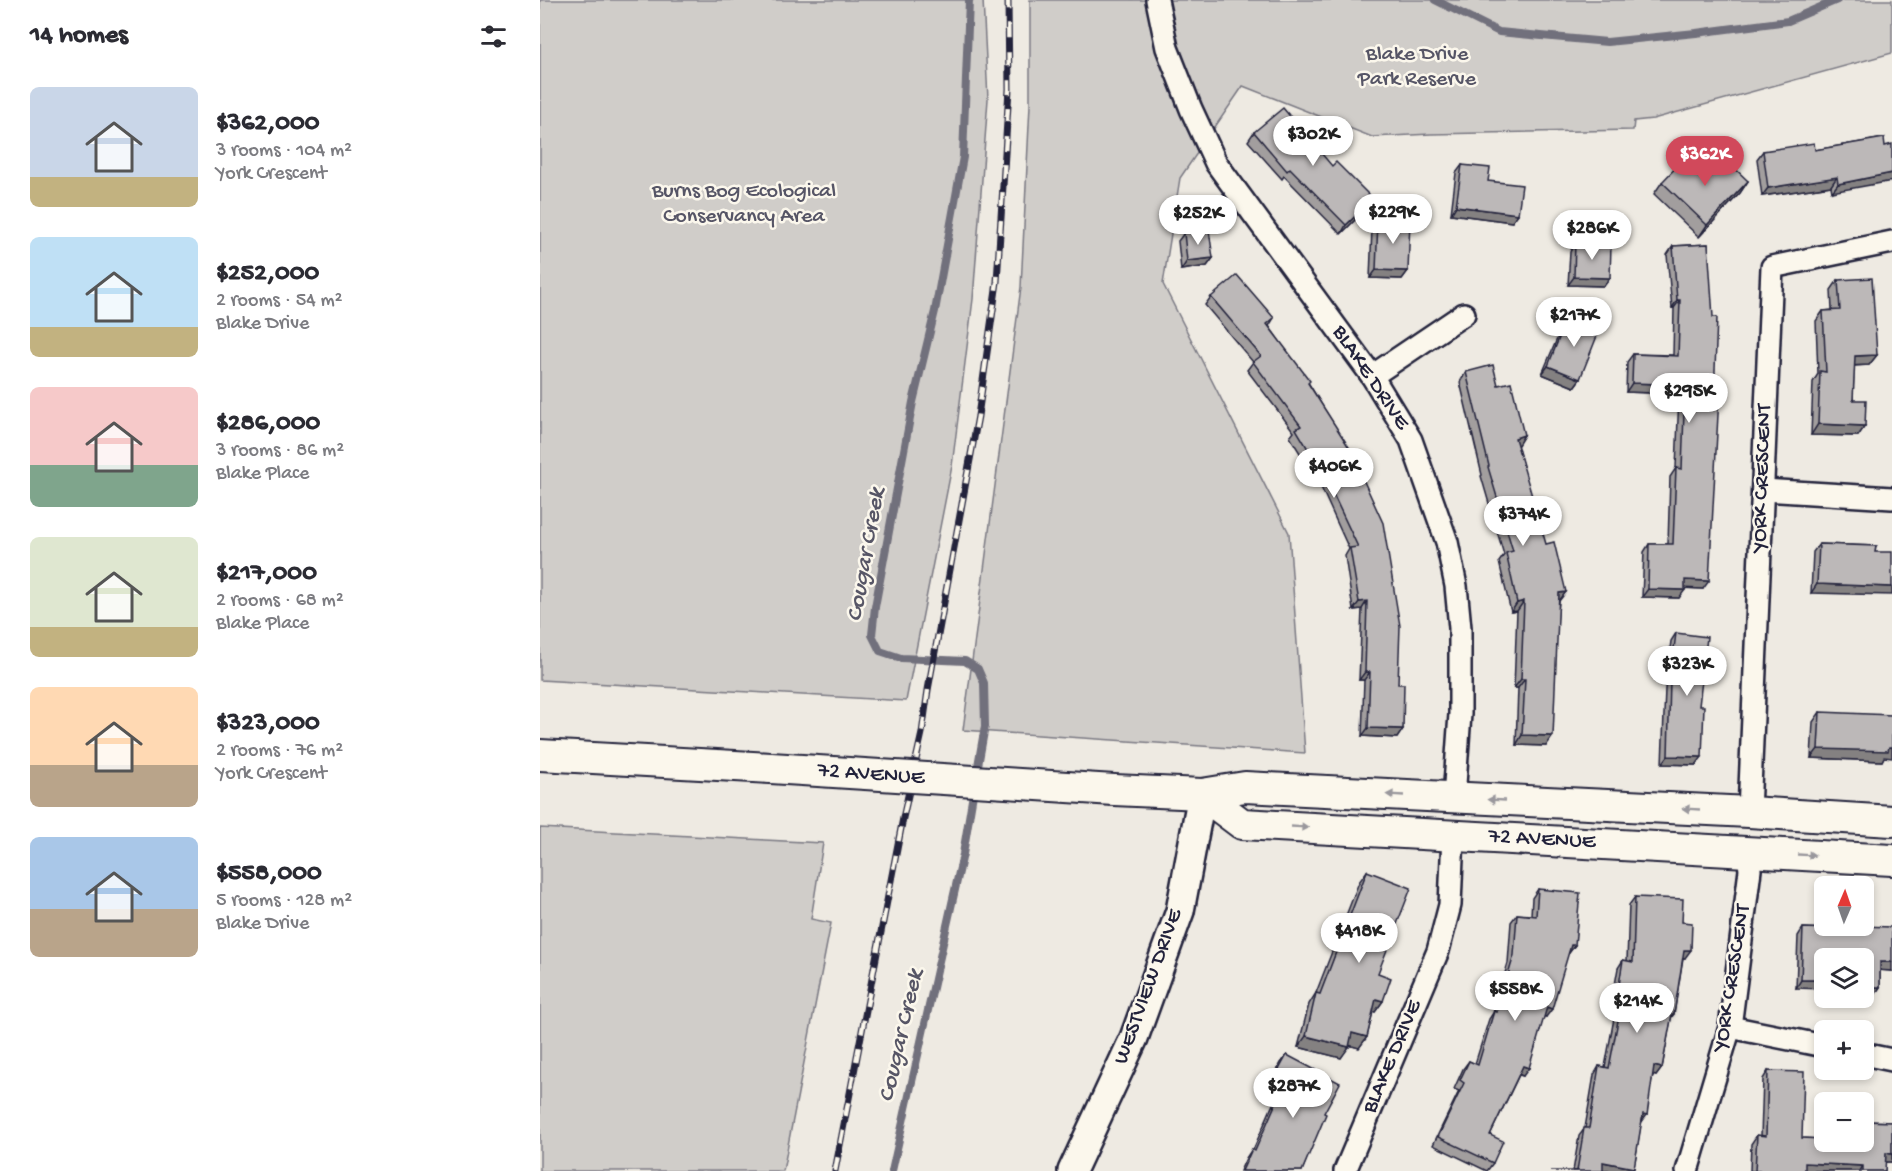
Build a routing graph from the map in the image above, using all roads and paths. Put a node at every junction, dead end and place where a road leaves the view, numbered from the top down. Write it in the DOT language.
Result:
graph roads {
  1 [pos="1157,0"];
  2 [pos="1892,242"];
  3 [pos="1464,314"];
  4 [pos="1372,376"];
  5 [pos="1763,490"];
  6 [pos="1892,498"];
  7 [pos="540,755"];
  8 [pos="1202,794"];
  9 [pos="1454,798"];
  10 [pos="1749,812"];
  11 [pos="1892,821"];
  12 [pos="1453,835"];
  13 [pos="1748,852"];
  14 [pos="1892,860"];
  15 [pos="1730,1027"];
  16 [pos="1814,1044"];
  17 [pos="1874,1056"];
  18 [pos="1892,1060"];
  19 [pos="1072,1171"];
  20 [pos="1345,1171"];
  21 [pos="1687,1171"];
  1 -- 4 [label="street, BLAKE DRIVE"];
  2 -- 5 [label="street, YORK CRESCENT"];
  3 -- 4 [label="street"];
  4 -- 9 [label="street, BLAKE DRIVE"];
  5 -- 6 [label="street"];
  5 -- 10 [label="street, YORK CRESCENT"];
  7 -- 8 [label="main road, 72 AVENUE, bridge"];
  9 -- 8 [label="main road, 72 AVENUE, one-way"];
  8 -- 12 [label="main road, 72 AVENUE, one-way"];
  8 -- 19 [label="street, WESTVIEW DRIVE"];
  10 -- 9 [label="main road, 72 AVENUE, one-way"];
  10 -- 11 [label="main road, 72 AVENUE"];
  12 -- 13 [label="main road, 72 AVENUE"];
  12 -- 20 [label="street, BLAKE DRIVE"];
  13 -- 14 [label="main road, 72 AVENUE, one-way"];
  13 -- 15 [label="street, YORK CRESCENT"];
  15 -- 16 [label="street"];
  15 -- 21 [label="street, YORK CRESCENT"];
  17 -- 18 [label="street"];
}
